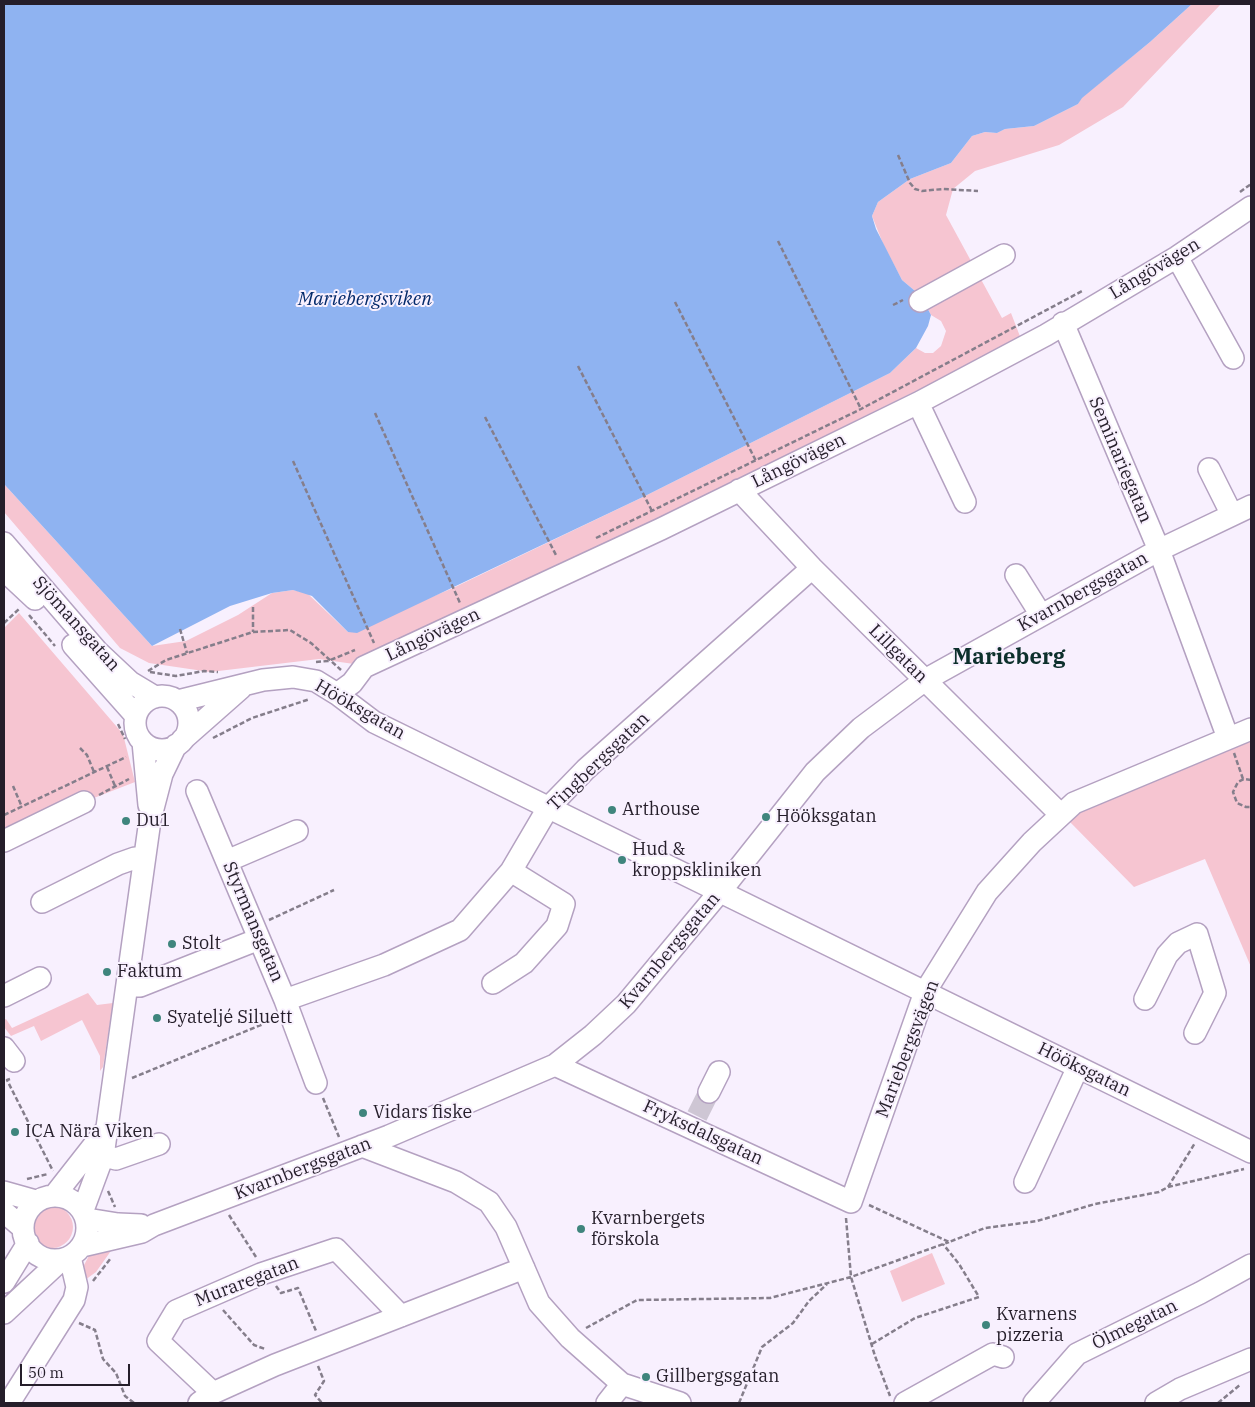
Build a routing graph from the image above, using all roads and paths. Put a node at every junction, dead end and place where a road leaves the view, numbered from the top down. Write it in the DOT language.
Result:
graph roads {
  1 [pos="898,155"];
  2 [pos="1251,184"];
  3 [pos="978,191"];
  4 [pos="1242,202"];
  5 [pos="778,241"];
  6 [pos="1004,255"];
  7 [pos="1177,257"];
  8 [pos="1089,288"];
  9 [pos="920,301"];
  10 [pos="675,302"];
  11 [pos="1063,324"];
  12 [pos="1233,358"];
  13 [pos="578,366"];
  14 [pos="918,403"];
  15 [pos="861,409"];
  16 [pos="375,412"];
  17 [pos="485,417"];
  18 [pos="293,461"];
  19 [pos="756,461"];
  20 [pos="1209,469"];
  21 [pos="739,490"];
  22 [pos="965,502"];
  23 [pos="652,510"];
  24 [pos="1242,511"];
  25 [pos="592,540"];
  26 [pos="4,543"];
  27 [pos="1158,550"];
  28 [pos="566,553"];
  29 [pos="4,556"];
  30 [pos="557,557"];
  31 [pos="548,561"];
  32 [pos="812,568"];
  33 [pos="4,570"];
  34 [pos="1016,575"];
  35 [pos="469,600"];
  36 [pos="28,603"];
  37 [pos="253,606"];
  38 [pos="1041,616"];
  39 [pos="4,624"];
  40 [pos="180,629"];
  41 [pos="253,632"];
  42 [pos="382,639"];
  43 [pos="374,643"];
  44 [pos="365,646"];
  45 [pos="356,650"];
  46 [pos="188,653"];
  47 [pos="328,661"];
  48 [pos="311,663"];
  49 [pos="141,668"];
  50 [pos="148,672"];
  51 [pos="223,672"];
  52 [pos="925,680"];
  53 [pos="244,686"];
  54 [pos="337,694"];
  55 [pos="155,697"];
  56 [pos="178,701"];
  57 [pos="136,716"];
  58 [pos="1251,729"];
  59 [pos="224,731"];
  60 [pos="1228,738"];
  61 [pos="179,743"];
  62 [pos="137,747"];
  63 [pos="80,748"];
  64 [pos="106,768"];
  65 [pos="94,772"];
  66 [pos="131,778"];
  67 [pos="1244,779"];
  68 [pos="1251,780"];
  69 [pos="13,786"];
  70 [pos="115,786"];
  71 [pos="197,791"];
  72 [pos="84,802"];
  73 [pos="22,807"];
  74 [pos="1251,807"];
  75 [pos="548,808"];
  76 [pos="1060,814"];
  77 [pos="4,815"];
  78 [pos="150,820"];
  79 [pos="297,832"];
  80 [pos="4,841"];
  81 [pos="144,858"];
  82 [pos="227,861"];
  83 [pos="511,871"];
  84 [pos="334,890"];
  85 [pos="719,893"];
  86 [pos="42,902"];
  87 [pos="257,933"];
  88 [pos="40,978"];
  89 [pos="494,983"];
  90 [pos="128,986"];
  91 [pos="925,992"];
  92 [pos="4,996"];
  93 [pos="1145,999"];
  94 [pos="288,1006"];
  95 [pos="1195,1033"];
  96 [pos="9,1054"];
  97 [pos="555,1065"];
  98 [pos="1078,1067"];
  99 [pos="719,1072"];
  100 [pos="129,1079"];
  101 [pos="316,1083"];
  102 [pos="709,1092"];
  103 [pos="1203,1128"];
  104 [pos="158,1144"];
  105 [pos="354,1149"];
  106 [pos="1251,1152"];
  107 [pos="103,1156"];
  108 [pos="1251,1168"];
  109 [pos="60,1170"];
  110 [pos="53,1172"];
  111 [pos="1025,1182"];
  112 [pos="12,1186"];
  113 [pos="1168,1187"];
  114 [pos="106,1189"];
  115 [pos="45,1198"];
  116 [pos="851,1202"];
  117 [pos="4,1212"];
  118 [pos="85,1214"];
  119 [pos="118,1215"];
  120 [pos="154,1225"];
  121 [pos="25,1235"];
  122 [pos="949,1242"];
  123 [pos="943,1244"];
  124 [pos="116,1252"];
  125 [pos="65,1256"];
  126 [pos="1251,1265"];
  127 [pos="524,1268"];
  128 [pos="851,1277"];
  129 [pos="4,1282"];
  130 [pos="92,1282"];
  131 [pos="828,1283"];
  132 [pos="4,1300"];
  133 [pos="4,1312"];
  134 [pos="228,1313"];
  135 [pos="401,1316"];
  136 [pos="78,1323"];
  137 [pos="570,1338"];
  138 [pos="872,1344"];
  139 [pos="311,1351"];
  140 [pos="1003,1357"];
  141 [pos="1251,1359"];
  142 [pos="275,1366"];
  143 [pos="324,1381"];
  144 [pos="327,1384"];
  145 [pos="622,1384"];
  146 [pos="1240,1385"];
  147 [pos="206,1398"];
  148 [pos="9,1403"];
  149 [pos="134,1403"];
  150 [pos="322,1403"];
  151 [pos="607,1403"];
  152 [pos="680,1403"];
  153 [pos="739,1403"];
  154 [pos="893,1403"];
  155 [pos="905,1403"];
  156 [pos="1034,1403"];
  157 [pos="1156,1403"];
  158 [pos="1218,1403"];
  1 -- 3 [label="path"];
  2 -- 4 [label="path"];
  4 -- 7 [label="street, Långövägen"];
  5 -- 15 [label="path"];
  6 -- 9 [label="street"];
  7 -- 11 [label="street, Långövägen"];
  7 -- 12 [label="street"];
  8 -- 15 [label="path"];
  10 -- 19 [label="path"];
  11 -- 14 [label="street, Långövägen"];
  11 -- 27 [label="street, Seminariegatan"];
  13 -- 23 [label="path"];
  14 -- 21 [label="street, Långövägen"];
  14 -- 22 [label="street"];
  15 -- 19 [label="path"];
  16 -- 35 [label="path"];
  17 -- 30 [label="path"];
  18 -- 43 [label="path"];
  19 -- 23 [label="path"];
  20 -- 24 [label="street"];
  21 -- 32 [label="street, Lillgatan"];
  21 -- 54 [label="street, Långövägen"];
  23 -- 25 [label="path"];
  24 -- 27 [label="street, Kvarnbergsgatan"];
  26 -- 55 [label="street, Sjömansgatan"];
  27 -- 38 [label="street, Kvarnbergsgatan"];
  27 -- 60 [label="street, Seminariegatan"];
  28 -- 30 [label="path"];
  29 -- 36 [label="street, Sjömansgatan"];
  30 -- 31 [label="path"];
  32 -- 52 [label="street, Lillgatan"];
  32 -- 75 [label="street, Tingbergsgatan"];
  33 -- 36 [label="street, Sjömansgatan"];
  34 -- 38 [label="street"];
  36 -- 39 [label="path"];
  36 -- 57 [label="street, Sjömansgatan"];
  37 -- 41 [label="path"];
  38 -- 52 [label="street, Kvarnbergsgatan"];
  40 -- 46 [label="path"];
  41 -- 46 [label="path"];
  41 -- 47 [label="path"];
  42 -- 43 [label="path"];
  43 -- 44 [label="path"];
  45 -- 47 [label="path"];
  46 -- 50 [label="path"];
  47 -- 48 [label="path"];
  49 -- 50 [label="path"];
  50 -- 51 [label="path"];
  52 -- 76 [label="street, Lillgatan"];
  52 -- 85 [label="street, Kvarnbergsgatan"];
  53 -- 54 [label="street, Hööksgatan"];
  53 -- 56 [label="street, Hööksgatan"];
  53 -- 61 [label="street, Hööksgatan"];
  54 -- 59 [label="path"];
  54 -- 75 [label="street, Hööksgatan"];
  55 -- 56 [label="street"];
  55 -- 57 [label="street"];
  56 -- 61 [label="street"];
  57 -- 62 [label="street"];
  58 -- 60 [label="street, Mariebergsvägen"];
  60 -- 67 [label="path"];
  60 -- 76 [label="street, Mariebergsvägen"];
  61 -- 62 [label="street"];
  61 -- 78 [label="street"];
  62 -- 64 [label="path"];
  62 -- 78 [label="street"];
  63 -- 65 [label="path"];
  64 -- 65 [label="path"];
  64 -- 70 [label="path"];
  65 -- 73 [label="path"];
  66 -- 70 [label="path"];
  67 -- 68 [label="path"];
  67 -- 74 [label="path"];
  69 -- 73 [label="path"];
  70 -- 72 [label="path"];
  71 -- 82 [label="street, Styrmansgatan"];
  72 -- 80 [label="street"];
  73 -- 77 [label="path"];
  75 -- 83 [label="street, Tingbergsgatan"];
  75 -- 85 [label="street, Hööksgatan"];
  76 -- 91 [label="street, Mariebergsvägen"];
  78 -- 81 [label="street"];
  79 -- 82 [label="street"];
  81 -- 86 [label="street"];
  81 -- 90 [label="street"];
  82 -- 87 [label="street, Styrmansgatan"];
  83 -- 89 [label="street"];
  83 -- 94 [label="street, Tingbergsgatan"];
  84 -- 87 [label="path"];
  85 -- 91 [label="street, Hööksgatan"];
  85 -- 97 [label="street, Kvarnbergsgatan"];
  87 -- 90 [label="street"];
  87 -- 94 [label="street, Styrmansgatan"];
  88 -- 92 [label="street"];
  90 -- 107 [label="street"];
  91 -- 98 [label="street, Hööksgatan"];
  91 -- 116 [label="street, Mariebergsvägen"];
  93 -- 95 [label="street"];
  94 -- 100 [label="path"];
  94 -- 101 [label="street, Styrmansgatan"];
  96 -- 110 [label="path"];
  97 -- 105 [label="street, Kvarnbergsgatan"];
  97 -- 116 [label="street, Fryksdalsgatan"];
  98 -- 103 [label="street, Hööksgatan"];
  98 -- 111 [label="street"];
  99 -- 102 [label="street"];
  101 -- 105 [label="path"];
  103 -- 106 [label="street, Hööksgatan"];
  103 -- 113 [label="path"];
  104 -- 107 [label="street"];
  105 -- 120 [label="street, Kvarnbergsgatan"];
  105 -- 127 [label="street"];
  107 -- 115 [label="street"];
  107 -- 118 [label="street"];
  108 -- 113 [label="path"];
  109 -- 110 [label="path"];
  110 -- 112 [label="path"];
  112 -- 115 [label="street"];
  113 -- 122 [label="path"];
  114 -- 119 [label="path"];
  115 -- 118 [label="street"];
  115 -- 121 [label="street"];
  116 -- 122 [label="path"];
  116 -- 128 [label="path"];
  117 -- 121 [label="street"];
  118 -- 120 [label="street, Kvarnbergsgatan"];
  118 -- 125 [label="street"];
  120 -- 125 [label="street, Kvarnbergsgatan"];
  121 -- 125 [label="street"];
  121 -- 129 [label="street"];
  122 -- 123 [label="path"];
  123 -- 128 [label="path"];
  123 -- 138 [label="path"];
  124 -- 130 [label="path"];
  125 -- 132 [label="street"];
  125 -- 133 [label="street"];
  125 -- 148 [label="street"];
  126 -- 156 [label="street, Ölmegatan"];
  127 -- 135 [label="street, Muraregatan"];
  127 -- 137 [label="street"];
  128 -- 131 [label="path"];
  128 -- 138 [label="path"];
  131 -- 137 [label="path"];
  131 -- 153 [label="path"];
  134 -- 142 [label="path"];
  135 -- 139 [label="street, Muraregatan"];
  135 -- 147 [label="street, Muraregatan"];
  136 -- 149 [label="path"];
  137 -- 145 [label="street"];
  138 -- 154 [label="path"];
  139 -- 142 [label="street, Muraregatan"];
  139 -- 143 [label="path"];
  140 -- 155 [label="street"];
  141 -- 157 [label="street"];
  142 -- 147 [label="street, Muraregatan"];
  143 -- 144 [label="path"];
  143 -- 150 [label="path"];
  145 -- 151 [label="street"];
  145 -- 152 [label="street"];
  146 -- 158 [label="path"];
}
